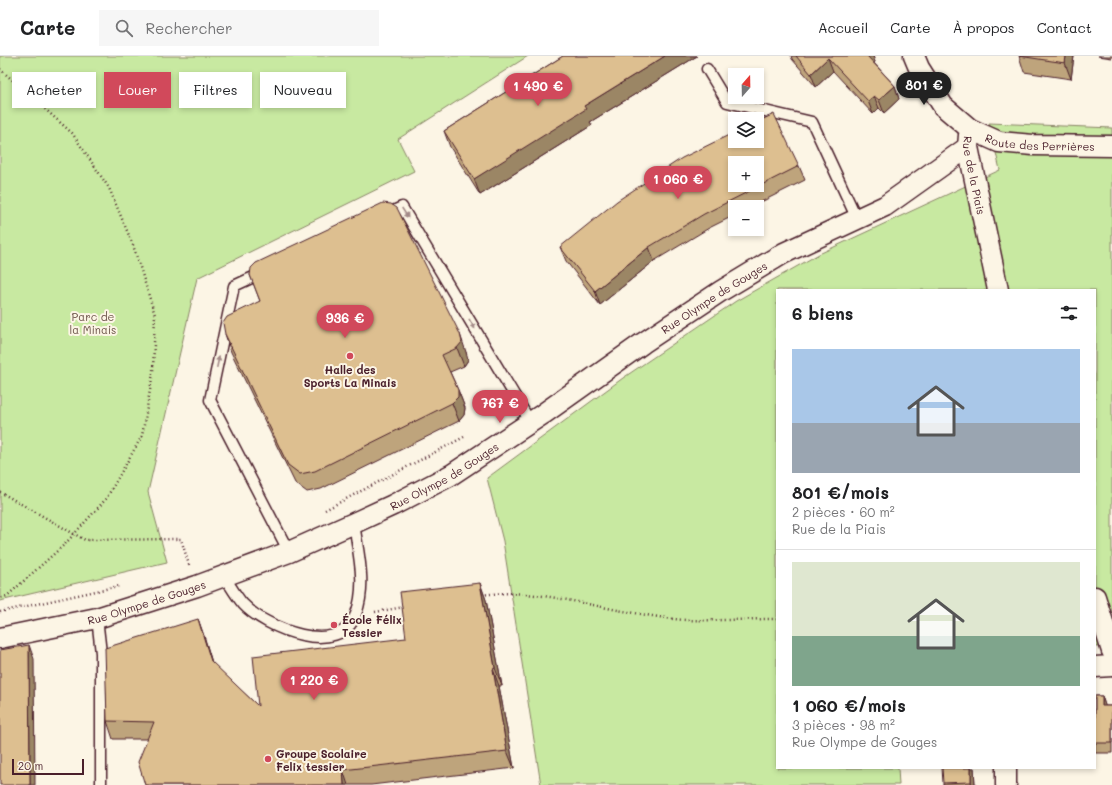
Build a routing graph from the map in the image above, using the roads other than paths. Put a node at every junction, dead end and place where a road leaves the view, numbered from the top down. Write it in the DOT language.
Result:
graph roads {
  1 [pos="914,56"];
  2 [pos="707,69"];
  3 [pos="969,138"];
  4 [pos="1112,146"];
  5 [pos="381,217"];
  6 [pos="857,219"];
  7 [pos="269,269"];
  8 [pos="998,289"];
  9 [pos="531,423"];
  10 [pos="354,523"];
  11 [pos="289,552"];
  12 [pos="224,576"];
  13 [pos="1096,601"];
  14 [pos="96,618"];
  15 [pos="0,638"];
  16 [pos="1112,651"];
  17 [pos="1112,666"];
  18 [pos="1096,667"];
  19 [pos="1006,769"];
  20 [pos="101,785"];
  21 [pos="1006,785"];
  1 -- 3 [label="street, Rue de la Piais"];
  2 -- 6 [label="lane"];
  3 -- 4 [label="street, Route des Perrières"];
  3 -- 6 [label="street, Rue Olympe de Gouges"];
  3 -- 8 [label="street, Rue de la Piais"];
  5 -- 9 [label="lane, one-way"];
  6 -- 9 [label="street, Rue Olympe de Gouges"];
  11 -- 7 [label="lane, one-way"];
  9 -- 10 [label="street, Rue Olympe de Gouges"];
  10 -- 11 [label="street, Rue Olympe de Gouges"];
  10 -- 12 [label="lane"];
  11 -- 12 [label="street, Rue Olympe de Gouges"];
  12 -- 14 [label="street, Rue Olympe de Gouges"];
  13 -- 16 [label="street"];
  14 -- 15 [label="street, Rue Olympe de Gouges"];
  14 -- 20 [label="lane"];
  17 -- 18 [label="street"];
  19 -- 21 [label="street"];
}
